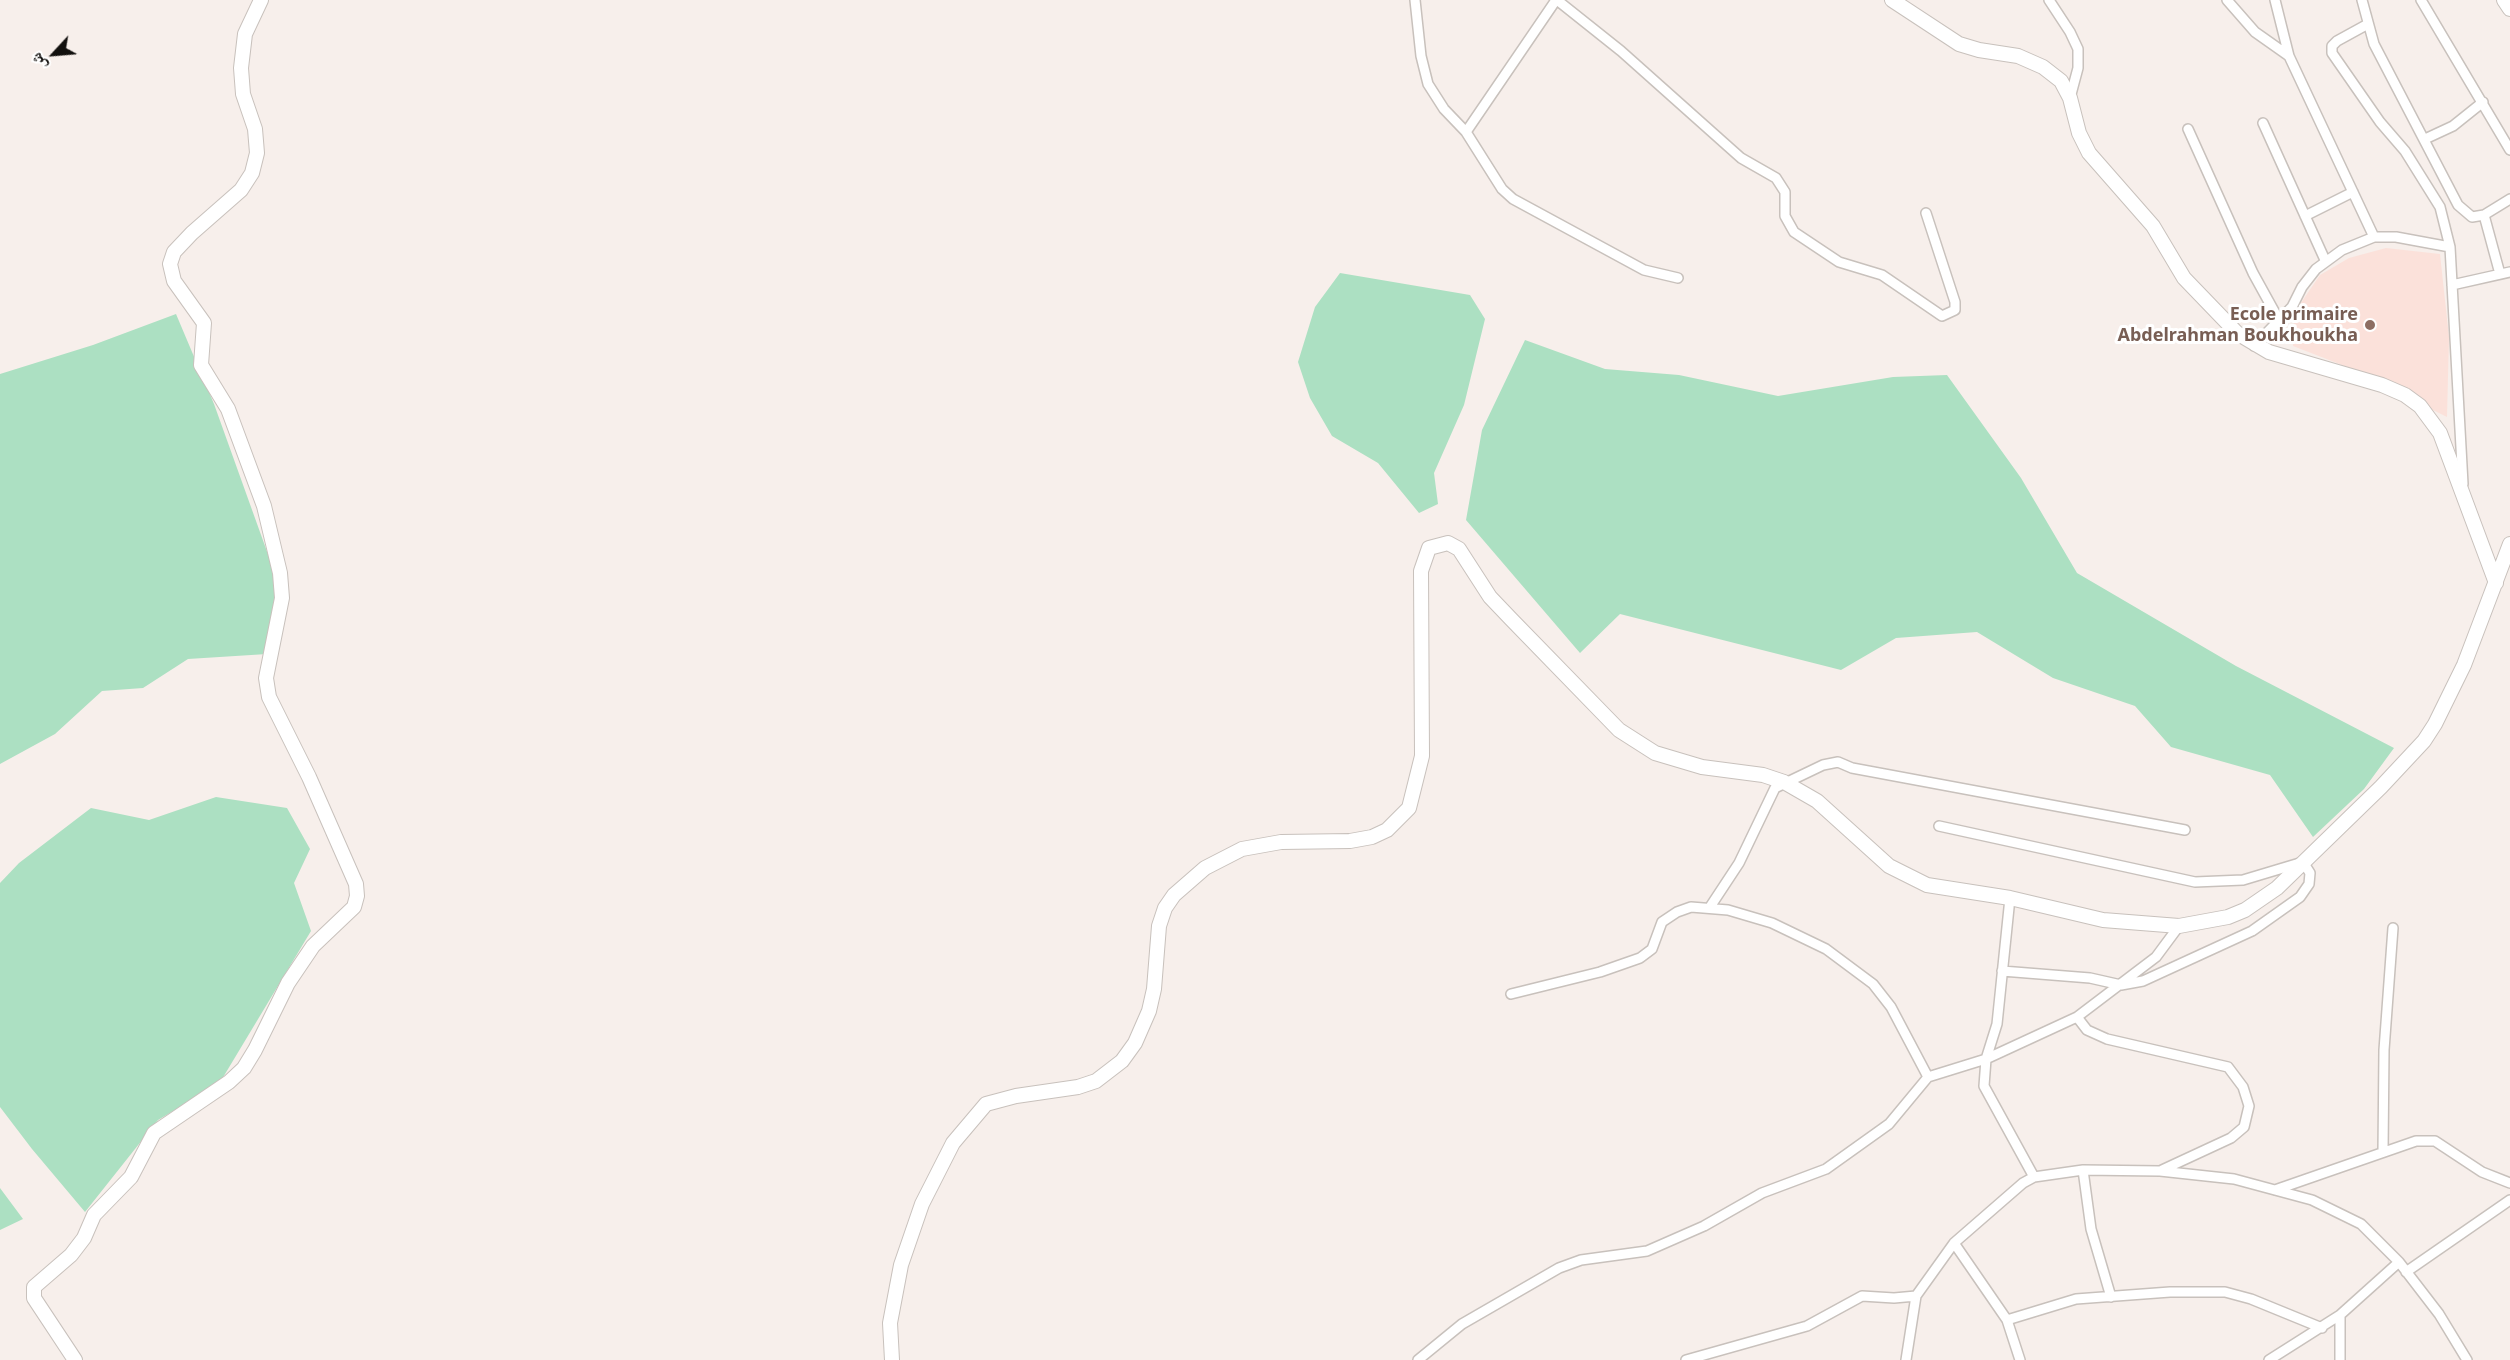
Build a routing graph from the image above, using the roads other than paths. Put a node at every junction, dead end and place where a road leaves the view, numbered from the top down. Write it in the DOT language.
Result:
graph roads {
  1 [pos="261,0"];
  2 [pos="1415,0"];
  3 [pos="1557,0"];
  4 [pos="1892,0"];
  5 [pos="2049,0"];
  6 [pos="2228,0"];
  7 [pos="2275,0"];
  8 [pos="2362,0"];
  9 [pos="2421,0"];
  10 [pos="2504,0"];
  11 [pos="2510,9"];
  12 [pos="2368,24"];
  13 [pos="2289,56"];
  14 [pos="2070,98"];
  15 [pos="2483,102"];
  16 [pos="2263,123"];
  17 [pos="2188,129"];
  18 [pos="1466,132"];
  19 [pos="2425,140"];
  20 [pos="2510,150"];
  21 [pos="2353,192"];
  22 [pos="2510,199"];
  23 [pos="2458,205"];
  24 [pos="2440,207"];
  25 [pos="1926,213"];
  26 [pos="2484,215"];
  27 [pos="2305,216"];
  28 [pos="2374,237"];
  29 [pos="2450,247"];
  30 [pos="2325,260"];
  31 [pos="2510,272"];
  32 [pos="2500,274"];
  33 [pos="1678,278"];
  34 [pos="2451,285"];
  35 [pos="2280,322"];
  36 [pos="2254,346"];
  37 [pos="2463,490"];
  38 [pos="2510,544"];
  39 [pos="2496,583"];
  40 [pos="1784,782"];
  41 [pos="1939,826"];
  42 [pos="2185,830"];
  43 [pos="2304,862"];
  44 [pos="2010,898"];
  45 [pos="1710,907"];
  46 [pos="2179,926"];
  47 [pos="2393,928"];
  48 [pos="2002,971"];
  49 [pos="2121,985"];
  50 [pos="1511,994"];
  51 [pos="2077,1017"];
  52 [pos="1986,1059"];
  53 [pos="1928,1077"];
  54 [pos="2383,1152"];
  55 [pos="2083,1170"];
  56 [pos="2160,1171"];
  57 [pos="2034,1177"];
  58 [pos="2510,1183"];
  59 [pos="2275,1190"];
  60 [pos="2510,1200"];
  61 [pos="1954,1243"];
  62 [pos="2398,1262"];
  63 [pos="2406,1272"];
  64 [pos="1916,1296"];
  65 [pos="2110,1297"];
  66 [pos="2340,1315"];
  67 [pos="2007,1320"];
  68 [pos="2322,1328"];
  69 [pos="75,1360"];
  70 [pos="892,1360"];
  71 [pos="1418,1360"];
  72 [pos="1686,1360"];
  73 [pos="1906,1360"];
  74 [pos="2020,1360"];
  75 [pos="2269,1360"];
  76 [pos="2340,1360"];
  77 [pos="2467,1360"];
  1 -- 69 [label="main road"];
  2 -- 18 [label="street"];
  3 -- 18 [label="street"];
  3 -- 25 [label="street"];
  4 -- 14 [label="main road"];
  5 -- 14 [label="street"];
  6 -- 13 [label="street"];
  7 -- 13 [label="street"];
  8 -- 12 [label="street"];
  9 -- 15 [label="street"];
  10 -- 11 [label="main road"];
  12 -- 19 [label="street"];
  12 -- 24 [label="street"];
  13 -- 21 [label="street"];
  14 -- 36 [label="main road"];
  15 -- 19 [label="street"];
  15 -- 20 [label="street"];
  16 -- 27 [label="street"];
  17 -- 35 [label="street"];
  18 -- 33 [label="street"];
  19 -- 23 [label="street"];
  21 -- 27 [label="street"];
  21 -- 28 [label="street"];
  22 -- 26 [label="street"];
  23 -- 24 [label="street"];
  23 -- 26 [label="street"];
  24 -- 29 [label="street"];
  26 -- 32 [label="street"];
  27 -- 30 [label="street"];
  28 -- 29 [label="street"];
  28 -- 30 [label="street"];
  29 -- 34 [label="street"];
  30 -- 35 [label="street"];
  31 -- 32 [label="street"];
  32 -- 34 [label="street"];
  34 -- 37 [label="street"];
  35 -- 36 [label="street"];
  36 -- 37 [label="main road"];
  37 -- 39 [label="main road"];
  38 -- 39 [label="main road"];
  39 -- 43 [label="main road"];
  40 -- 42 [label="street"];
  40 -- 44 [label="main road"];
  40 -- 45 [label="street"];
  40 -- 70 [label="main road"];
  41 -- 43 [label="street"];
  43 -- 46 [label="main road"];
  43 -- 49 [label="street"];
  44 -- 46 [label="main road"];
  44 -- 48 [label="street"];
  45 -- 50 [label="street"];
  45 -- 53 [label="street"];
  46 -- 49 [label="street"];
  47 -- 54 [label="street"];
  48 -- 49 [label="street"];
  48 -- 52 [label="street"];
  49 -- 51 [label="street"];
  51 -- 52 [label="street"];
  51 -- 56 [label="street"];
  52 -- 53 [label="street"];
  52 -- 57 [label="street"];
  53 -- 71 [label="street"];
  54 -- 58 [label="street"];
  54 -- 59 [label="street"];
  55 -- 56 [label="street"];
  55 -- 57 [label="street"];
  55 -- 65 [label="street"];
  56 -- 59 [label="street"];
  57 -- 61 [label="street"];
  59 -- 62 [label="street"];
  60 -- 63 [label="street"];
  61 -- 64 [label="street"];
  61 -- 67 [label="street"];
  62 -- 63 [label="street"];
  62 -- 66 [label="street"];
  63 -- 77 [label="street"];
  64 -- 72 [label="street"];
  64 -- 73 [label="street"];
  65 -- 67 [label="street"];
  65 -- 68 [label="street"];
  66 -- 68 [label="street"];
  66 -- 76 [label="street"];
  67 -- 74 [label="street"];
  68 -- 75 [label="street"];
}
